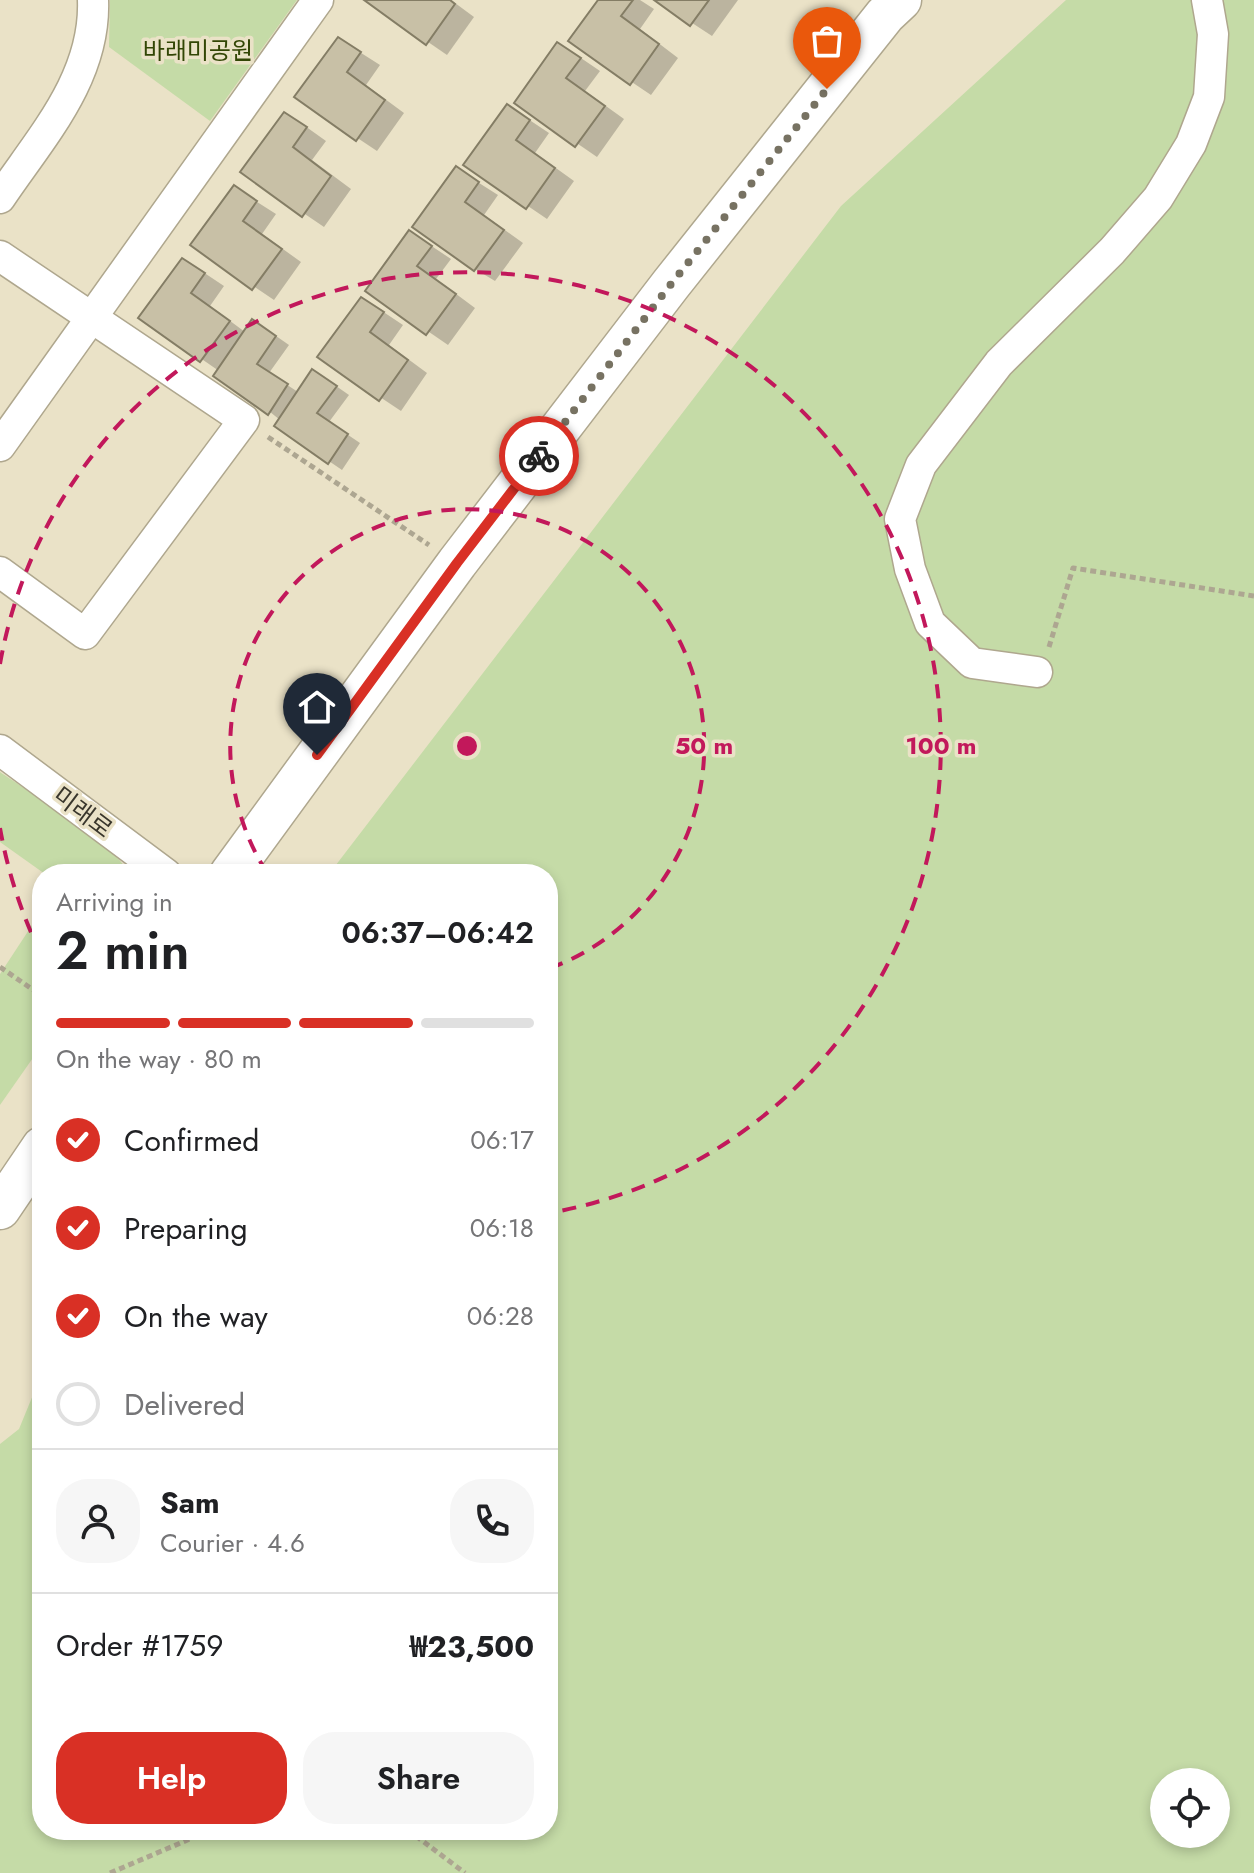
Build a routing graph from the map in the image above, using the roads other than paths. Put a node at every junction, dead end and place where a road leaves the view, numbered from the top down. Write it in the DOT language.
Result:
graph roads {
  1 [pos="93,0"];
  2 [pos="318,0"];
  3 [pos="901,0"];
  4 [pos="1207,0"];
  5 [pos="0,198"];
  6 [pos="0,256"];
  7 [pos="93,318"];
  8 [pos="0,446"];
  9 [pos="0,572"];
  10 [pos="1037,672"];
  11 [pos="0,750"];
  12 [pos="153,864"];
  13 [pos="237,864"];
  14 [pos="32,1162"];
  15 [pos="0,1209"];
  1 -- 5 [label="street"];
  2 -- 7 [label="street"];
  3 -- 13 [label="main road"];
  4 -- 10 [label="street"];
  6 -- 7 [label="street"];
  7 -- 8 [label="street"];
  7 -- 9 [label="street"];
  11 -- 12 [label="street, 미래로"];
  14 -- 15 [label="main road"];
}
